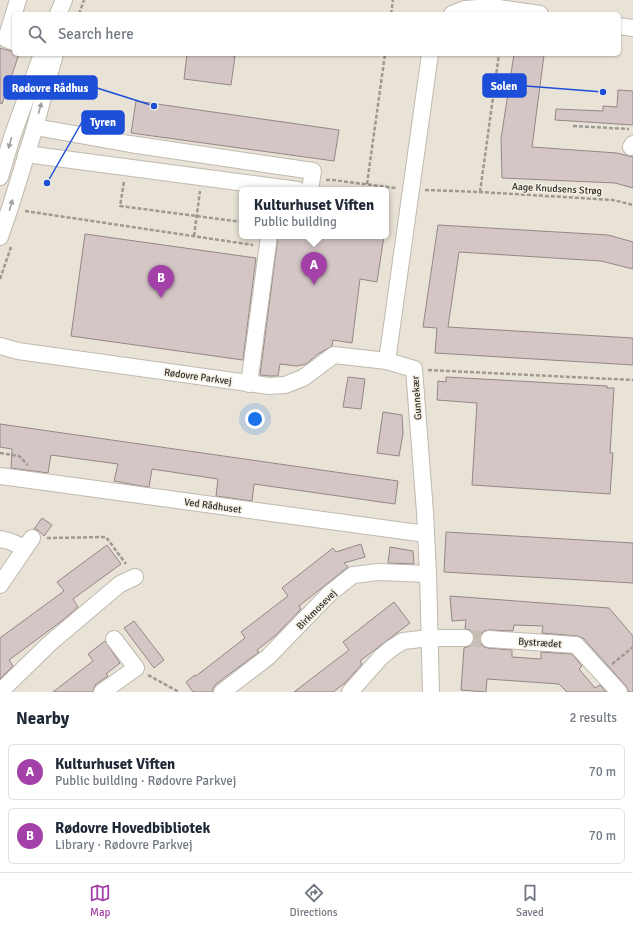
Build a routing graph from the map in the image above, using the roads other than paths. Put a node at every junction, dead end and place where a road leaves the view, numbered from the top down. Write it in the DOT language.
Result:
graph roads {
  1 [pos="18,0"];
  2 [pos="64,0"];
  3 [pos="70,0"];
  4 [pos="14,12"];
  5 [pos="59,12"];
  6 [pos="67,12"];
  7 [pos="457,12"];
  8 [pos="526,12"];
  9 [pos="12,20"];
  10 [pos="621,26"];
  11 [pos="633,28"];
  12 [pos="12,42"];
  13 [pos="41,56"];
  14 [pos="54,56"];
  15 [pos="430,56"];
  16 [pos="35,127"];
  17 [pos="26,154"];
  18 [pos="1,171"];
  19 [pos="21,172"];
  20 [pos="269,187"];
  21 [pos="307,187"];
  22 [pos="0,237"];
  23 [pos="268,241"];
  24 [pos="0,346"];
  25 [pos="387,361"];
  26 [pos="249,384"];
  27 [pos="0,476"];
  28 [pos="426,534"];
  29 [pos="0,540"];
  30 [pos="428,574"];
  31 [pos="135,576"];
  32 [pos="0,585"];
  33 [pos="430,638"];
  34 [pos="465,638"];
  35 [pos="114,639"];
  36 [pos="489,639"];
  37 [pos="0,692"];
  38 [pos="102,692"];
  39 [pos="222,692"];
  40 [pos="350,692"];
  41 [pos="431,692"];
  42 [pos="619,692"];
  1 -- 4 [label="street"];
  2 -- 5 [label="street"];
  3 -- 6 [label="street"];
  7 -- 8 [label="street"];
  9 -- 12 [label="street"];
  10 -- 11 [label="street"];
  13 -- 18 [label="street, one-way"];
  16 -- 14 [label="street, one-way"];
  15 -- 25 [label="street"];
  16 -- 17 [label="street"];
  16 -- 21 [label="street"];
  17 -- 19 [label="street"];
  17 -- 20 [label="street"];
  18 -- 19 [label="street"];
  22 -- 19 [label="street, one-way"];
  23 -- 26 [label="street"];
  24 -- 26 [label="street, Rødovre Parkvej"];
  25 -- 26 [label="street, Rødovre Parkvej"];
  25 -- 28 [label="street, Gunnekær"];
  27 -- 28 [label="street, Ved Rådhuset"];
  28 -- 30 [label="street, Gunnekær"];
  29 -- 32 [label="street"];
  30 -- 33 [label="street, Gunnekær"];
  30 -- 39 [label="street, Birkmosevej"];
  31 -- 37 [label="street"];
  33 -- 34 [label="street"];
  33 -- 40 [label="street"];
  33 -- 41 [label="street, Gunnekær"];
  35 -- 38 [label="street"];
  36 -- 42 [label="street, Bystrædet"];
}
